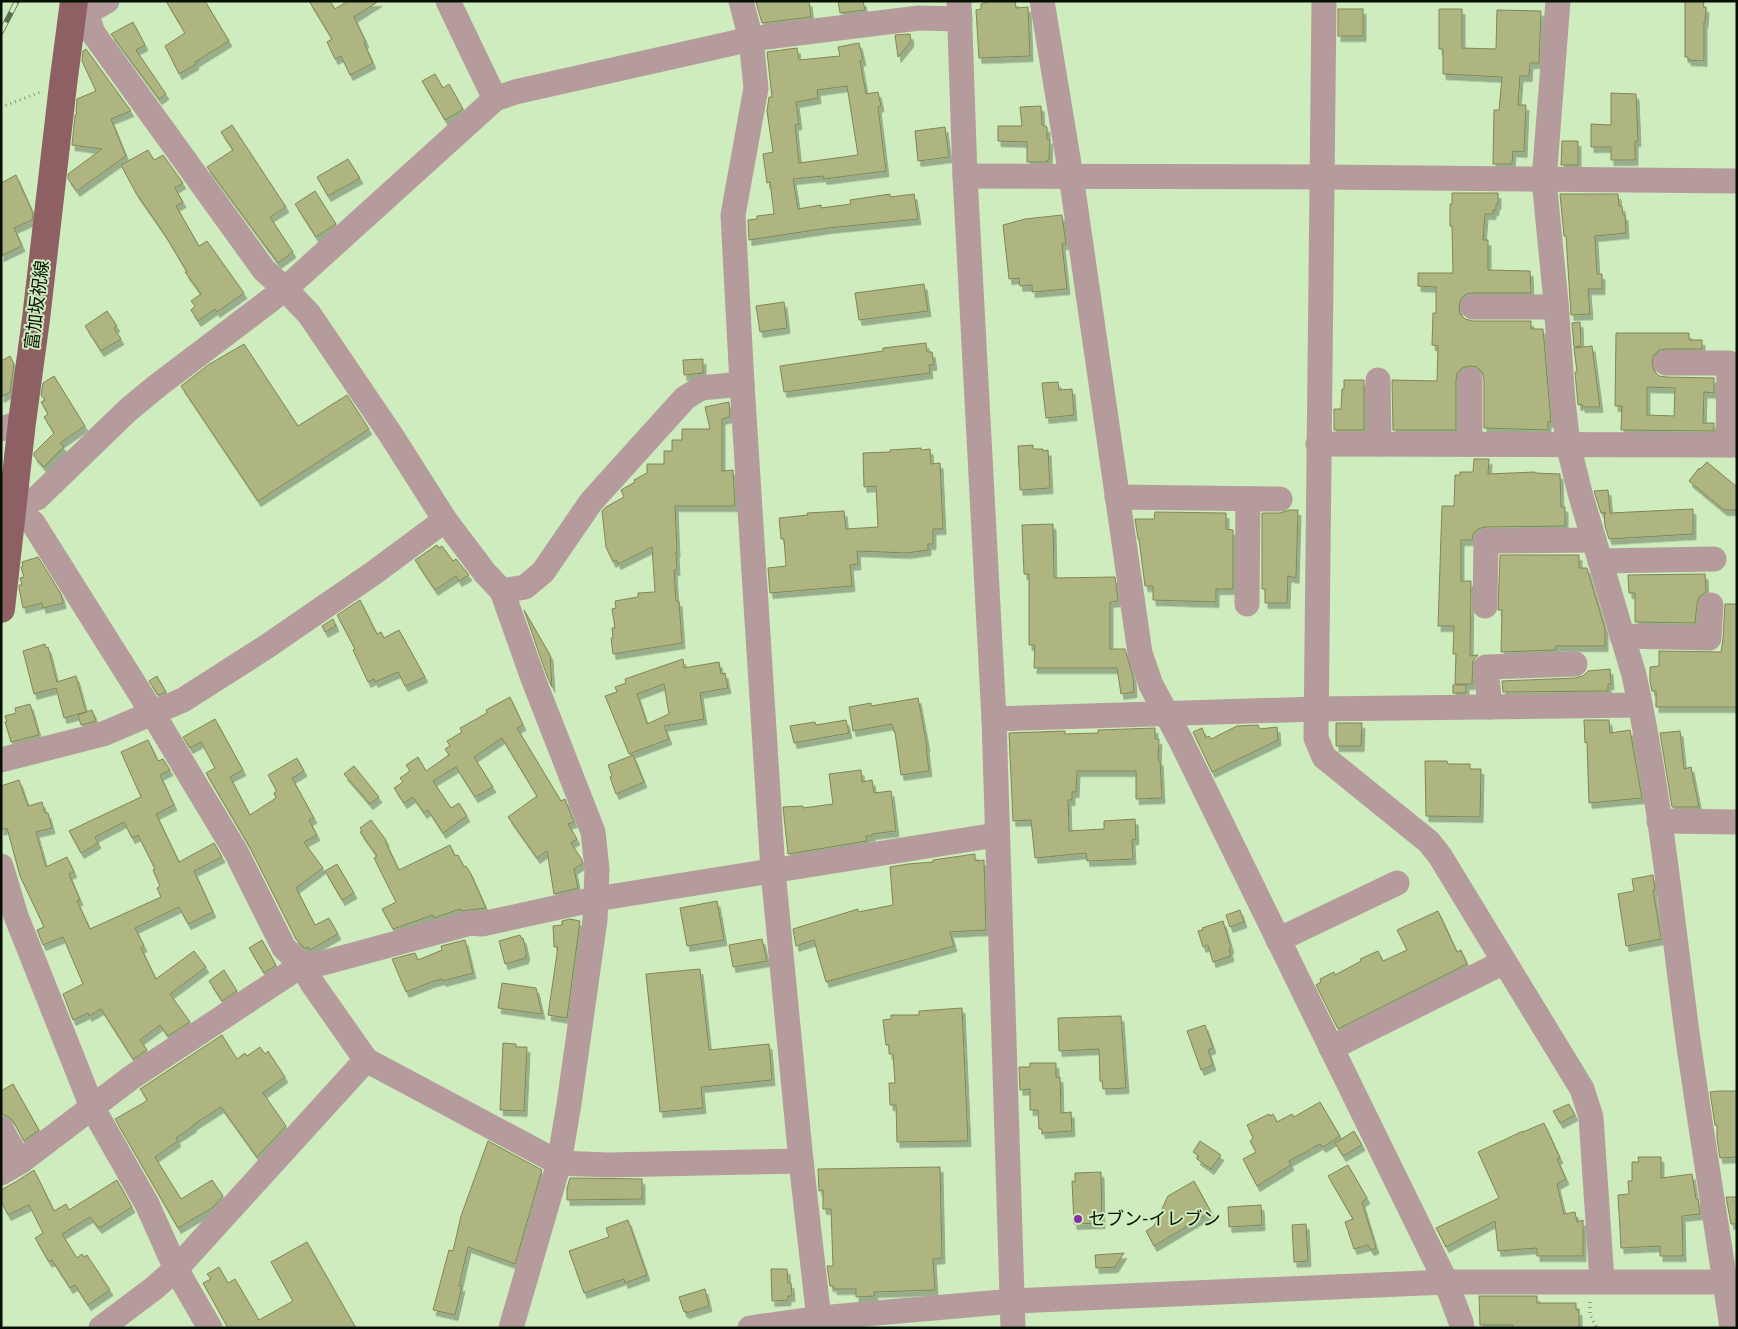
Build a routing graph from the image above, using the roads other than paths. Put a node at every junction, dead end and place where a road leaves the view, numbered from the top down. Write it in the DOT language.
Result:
graph roads {
  1 [pos="108,1"];
  2 [pos="448,1"];
  3 [pos="741,1"];
  4 [pos="1042,1"];
  5 [pos="1324,1"];
  6 [pos="1558,1"];
  7 [pos="78,5"];
  8 [pos="959,10"];
  9 [pos="751,39"];
  10 [pos="495,99"];
  11 [pos="964,176"];
  12 [pos="1070,176"];
  13 [pos="1322,177"];
  14 [pos="1544,180"];
  15 [pos="1737,181"];
  16 [pos="285,288"];
  17 [pos="1556,306"];
  18 [pos="1473,307"];
  19 [pos="1666,363"];
  20 [pos="1378,380"];
  21 [pos="1470,380"];
  22 [pos="742,384"];
  23 [pos="12,425"];
  24 [pos="1318,444"];
  25 [pos="1379,444"];
  26 [pos="1470,444"];
  27 [pos="1568,444"];
  28 [pos="1732,445"];
  29 [pos="1118,497"];
  30 [pos="1248,499"];
  31 [pos="1280,499"];
  32 [pos="13,506"];
  33 [pos="445,520"];
  34 [pos="1597,550"];
  35 [pos="1714,559"];
  36 [pos="502,592"];
  37 [pos="1247,604"];
  38 [pos="1711,605"];
  39 [pos="1485,606"];
  40 [pos="1,609"];
  41 [pos="1622,636"];
  42 [pos="1576,664"];
  43 [pos="1640,705"];
  44 [pos="1490,707"];
  45 [pos="1316,709"];
  46 [pos="152,714"];
  47 [pos="1167,714"];
  48 [pos="994,719"];
  49 [pos="1,760"];
  50 [pos="1659,821"];
  51 [pos="1737,822"];
  52 [pos="996,835"];
  53 [pos="1,866"];
  54 [pos="773,871"];
  55 [pos="1397,883"];
  56 [pos="596,899"];
  57 [pos="1278,940"];
  58 [pos="1504,962"];
  59 [pos="302,965"];
  60 [pos="1331,1048"];
  61 [pos="366,1060"];
  62 [pos="92,1107"];
  63 [pos="1,1129"];
  64 [pos="801,1161"];
  65 [pos="559,1162"];
  66 [pos="11,1168"];
  67 [pos="176,1269"];
  68 [pos="1596,1281"];
  69 [pos="1446,1282"];
  70 [pos="1731,1282"];
  71 [pos="1013,1301"];
  72 [pos="820,1323"];
  73 [pos="101,1328"];
  74 [pos="210,1328"];
  75 [pos="511,1328"];
  76 [pos="750,1328"];
  77 [pos="1013,1328"];
  78 [pos="1462,1328"];
  79 [pos="1732,1328"];
  1 -- 7 [label="street"];
  2 -- 10 [label="street"];
  3 -- 9 [label="street"];
  4 -- 12 [label="street"];
  5 -- 13 [label="street"];
  6 -- 14 [label="street"];
  7 -- 16 [label="street"];
  7 -- 23 [label="main road, 富加坂祝線"];
  8 -- 9 [label="street"];
  8 -- 11 [label="street"];
  9 -- 10 [label="street"];
  9 -- 22 [label="street"];
  10 -- 16 [label="street"];
  11 -- 12 [label="street"];
  11 -- 48 [label="street"];
  12 -- 13 [label="street"];
  12 -- 29 [label="street"];
  13 -- 14 [label="street"];
  13 -- 24 [label="street"];
  14 -- 15 [label="street"];
  14 -- 17 [label="street"];
  16 -- 32 [label="street"];
  16 -- 33 [label="street"];
  17 -- 18 [label="street"];
  17 -- 27 [label="street"];
  19 -- 28 [label="street"];
  20 -- 25 [label="street"];
  21 -- 26 [label="street"];
  22 -- 36 [label="street"];
  22 -- 54 [label="street"];
  23 -- 32 [label="main road, 富加坂祝線"];
  24 -- 25 [label="street"];
  24 -- 45 [label="street"];
  25 -- 26 [label="street"];
  26 -- 27 [label="street"];
  27 -- 28 [label="street"];
  27 -- 34 [label="street"];
  29 -- 30 [label="street"];
  29 -- 47 [label="street"];
  30 -- 31 [label="street"];
  30 -- 37 [label="street"];
  32 -- 40 [label="main road, 富加坂祝線"];
  32 -- 46 [label="street"];
  33 -- 36 [label="street"];
  33 -- 46 [label="street"];
  34 -- 35 [label="street"];
  34 -- 39 [label="street"];
  34 -- 41 [label="street"];
  36 -- 56 [label="street"];
  38 -- 41 [label="street"];
  41 -- 43 [label="street"];
  42 -- 44 [label="street"];
  43 -- 44 [label="street"];
  43 -- 50 [label="street"];
  44 -- 45 [label="street"];
  45 -- 47 [label="street"];
  45 -- 58 [label="street"];
  46 -- 49 [label="street"];
  46 -- 59 [label="street"];
  47 -- 48 [label="street"];
  47 -- 57 [label="street"];
  48 -- 52 [label="street"];
  50 -- 51 [label="street"];
  50 -- 70 [label="street"];
  52 -- 54 [label="street"];
  52 -- 71 [label="street"];
  53 -- 62 [label="street"];
  54 -- 56 [label="street"];
  54 -- 64 [label="street"];
  55 -- 57 [label="street"];
  56 -- 59 [label="street"];
  56 -- 65 [label="street"];
  57 -- 60 [label="street"];
  58 -- 60 [label="street"];
  58 -- 68 [label="street"];
  59 -- 61 [label="street"];
  59 -- 62 [label="street"];
  60 -- 69 [label="street"];
  61 -- 65 [label="street"];
  61 -- 67 [label="street"];
  62 -- 66 [label="street"];
  62 -- 67 [label="street"];
  63 -- 66 [label="street"];
  64 -- 65 [label="street"];
  64 -- 72 [label="street"];
  65 -- 75 [label="street"];
  67 -- 73 [label="street"];
  67 -- 74 [label="street"];
  68 -- 69 [label="street"];
  68 -- 70 [label="street"];
  69 -- 71 [label="street"];
  69 -- 78 [label="street"];
  70 -- 79 [label="street"];
  71 -- 72 [label="street"];
  71 -- 77 [label="street"];
  72 -- 76 [label="street"];
}
